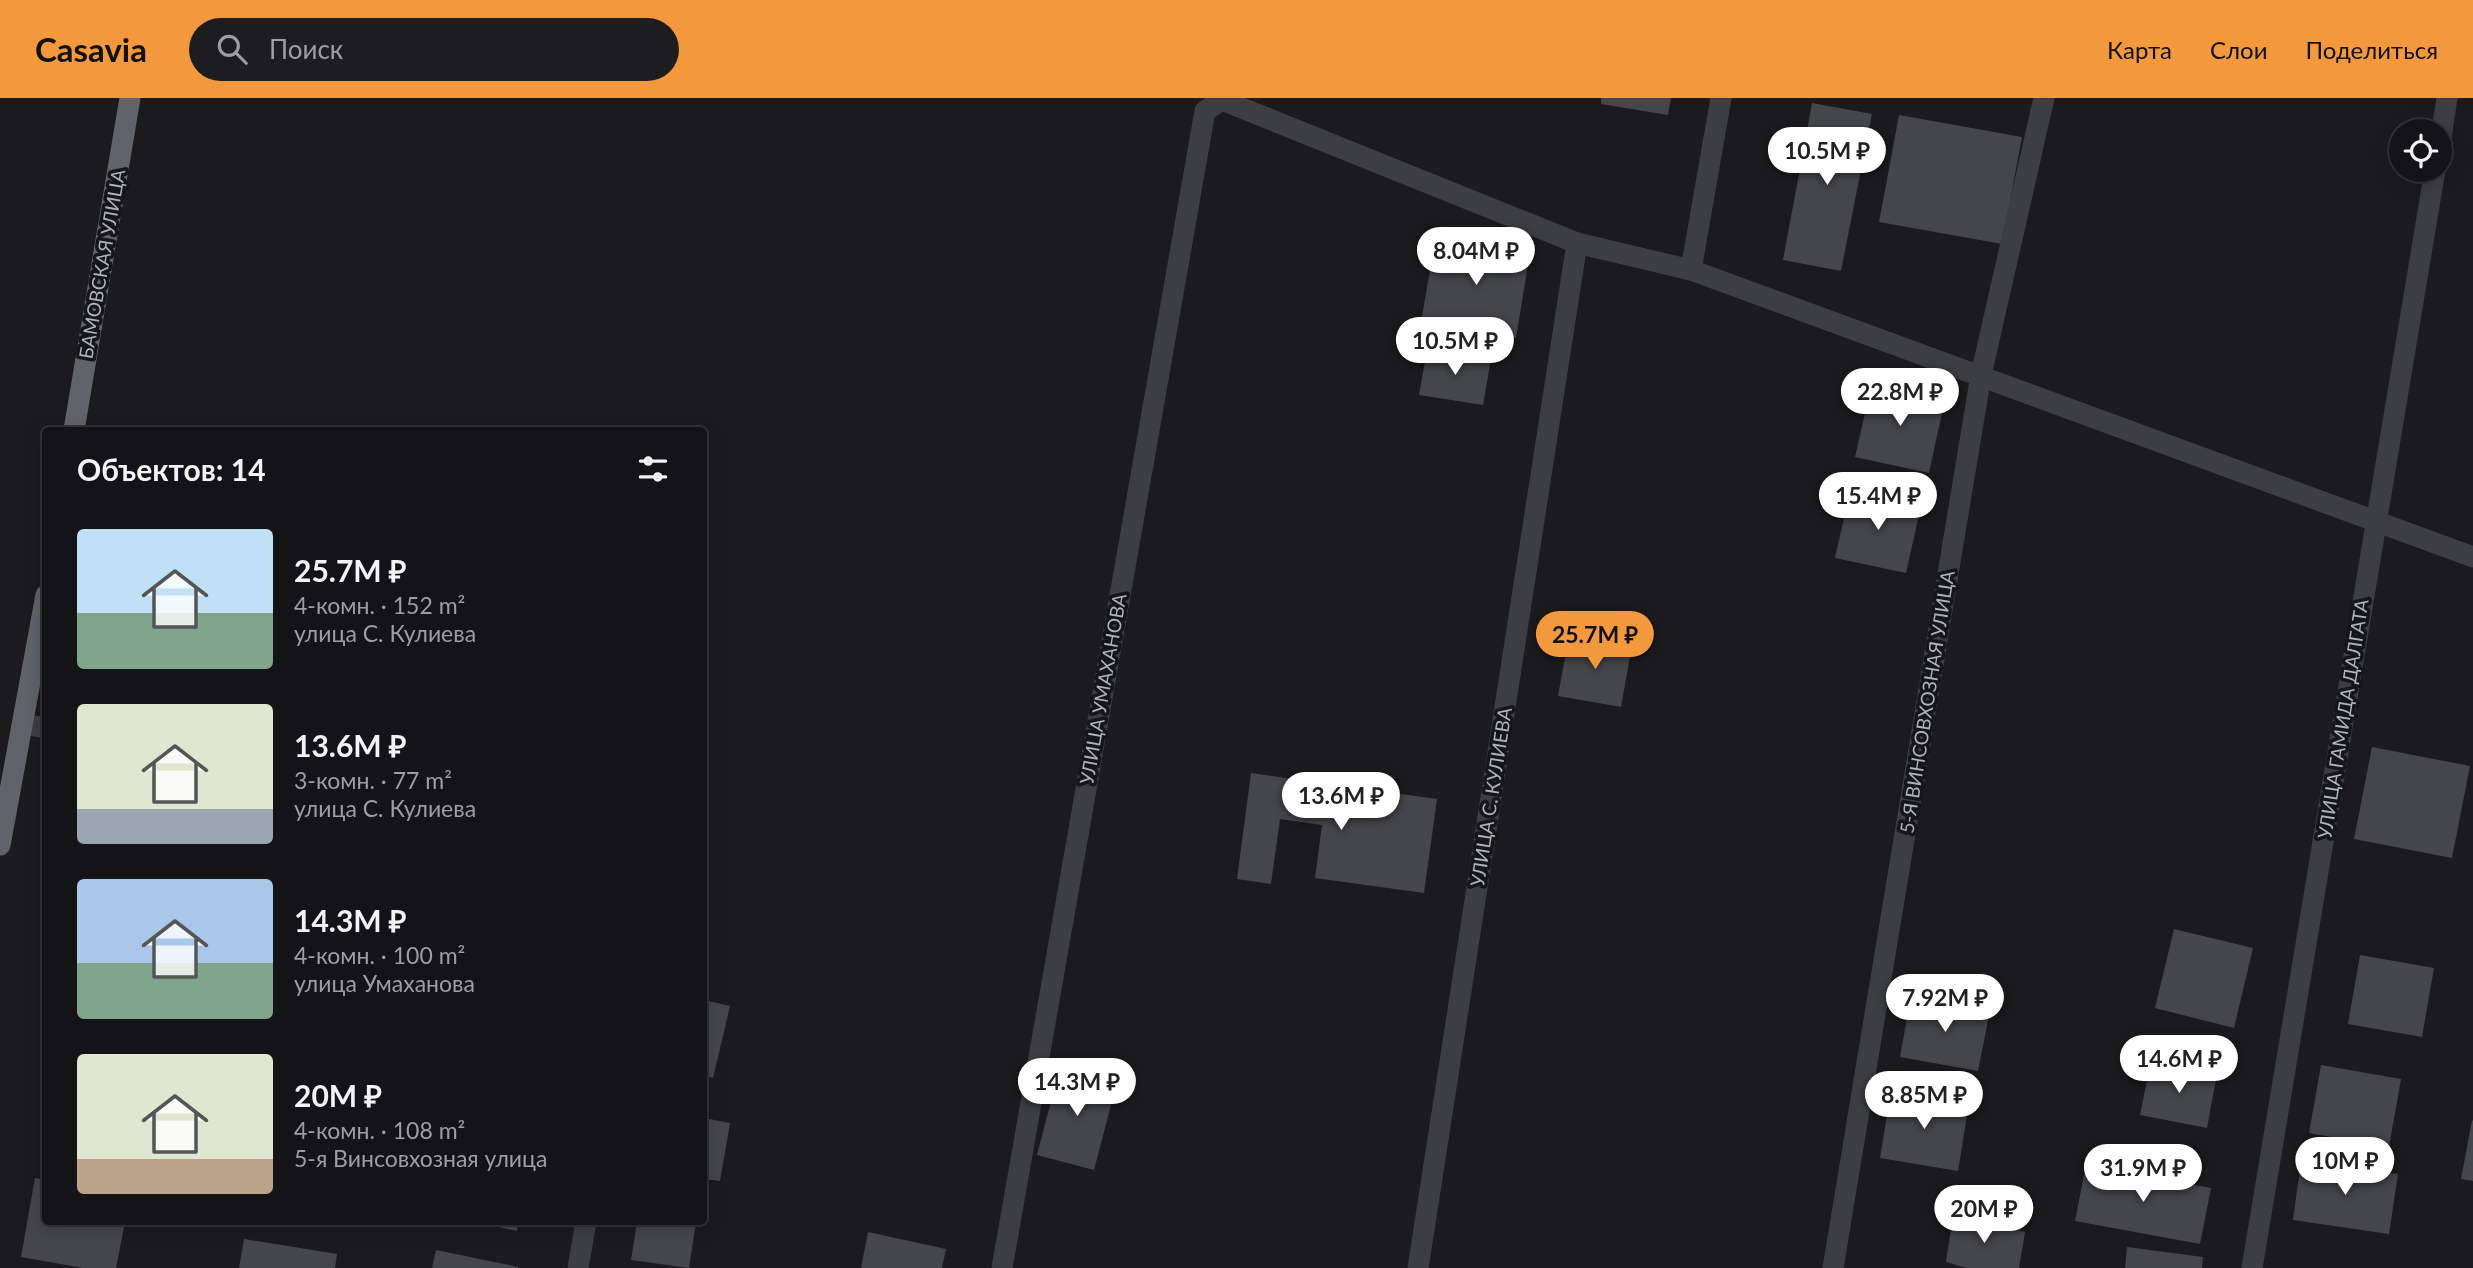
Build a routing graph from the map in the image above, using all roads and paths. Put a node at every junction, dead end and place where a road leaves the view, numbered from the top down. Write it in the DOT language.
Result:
graph roads {
  1 [pos="130,98"];
  2 [pos="1721,98"];
  3 [pos="2044,98"];
  4 [pos="2447,98"];
  5 [pos="2444,119"];
  6 [pos="2433,182"];
  7 [pos="1577,243"];
  8 [pos="1691,270"];
  9 [pos="1981,375"];
  10 [pos="75,427"];
  11 [pos="2376,522"];
  12 [pos="2473,557"];
  13 [pos="42,617"];
  14 [pos="23,724"];
  15 [pos="42,727"];
  16 [pos="0,845"];
  17 [pos="585,1225"];
  18 [pos="578,1268"];
  19 [pos="1002,1268"];
  20 [pos="1418,1268"];
  21 [pos="1833,1268"];
  22 [pos="2252,1268"];
  1 -- 10 [label="highway, БАМОВСКАЯ УЛИЦА"];
  2 -- 8 [label="street"];
  3 -- 9 [label="street, 5-Я ВИНСОВХОЗНАЯ УЛИЦА"];
  4 -- 5 [label="street"];
  6 -- 11 [label="street, УЛИЦА ГАМИДА ДАЛГАТА"];
  7 -- 8 [label="street"];
  7 -- 19 [label="street, УЛИЦА УМАХАНОВА"];
  7 -- 20 [label="street, УЛИЦА С. КУЛИЕВА"];
  8 -- 9 [label="street"];
  9 -- 11 [label="street"];
  9 -- 21 [label="street, 5-Я ВИНСОВХОЗНАЯ УЛИЦА"];
  11 -- 12 [label="street"];
  11 -- 22 [label="street, УЛИЦА ГАМИДА ДАЛГАТА"];
  13 -- 14 [label="highway"];
  14 -- 15 [label="street"];
  14 -- 16 [label="highway"];
  17 -- 18 [label="street"];
}
